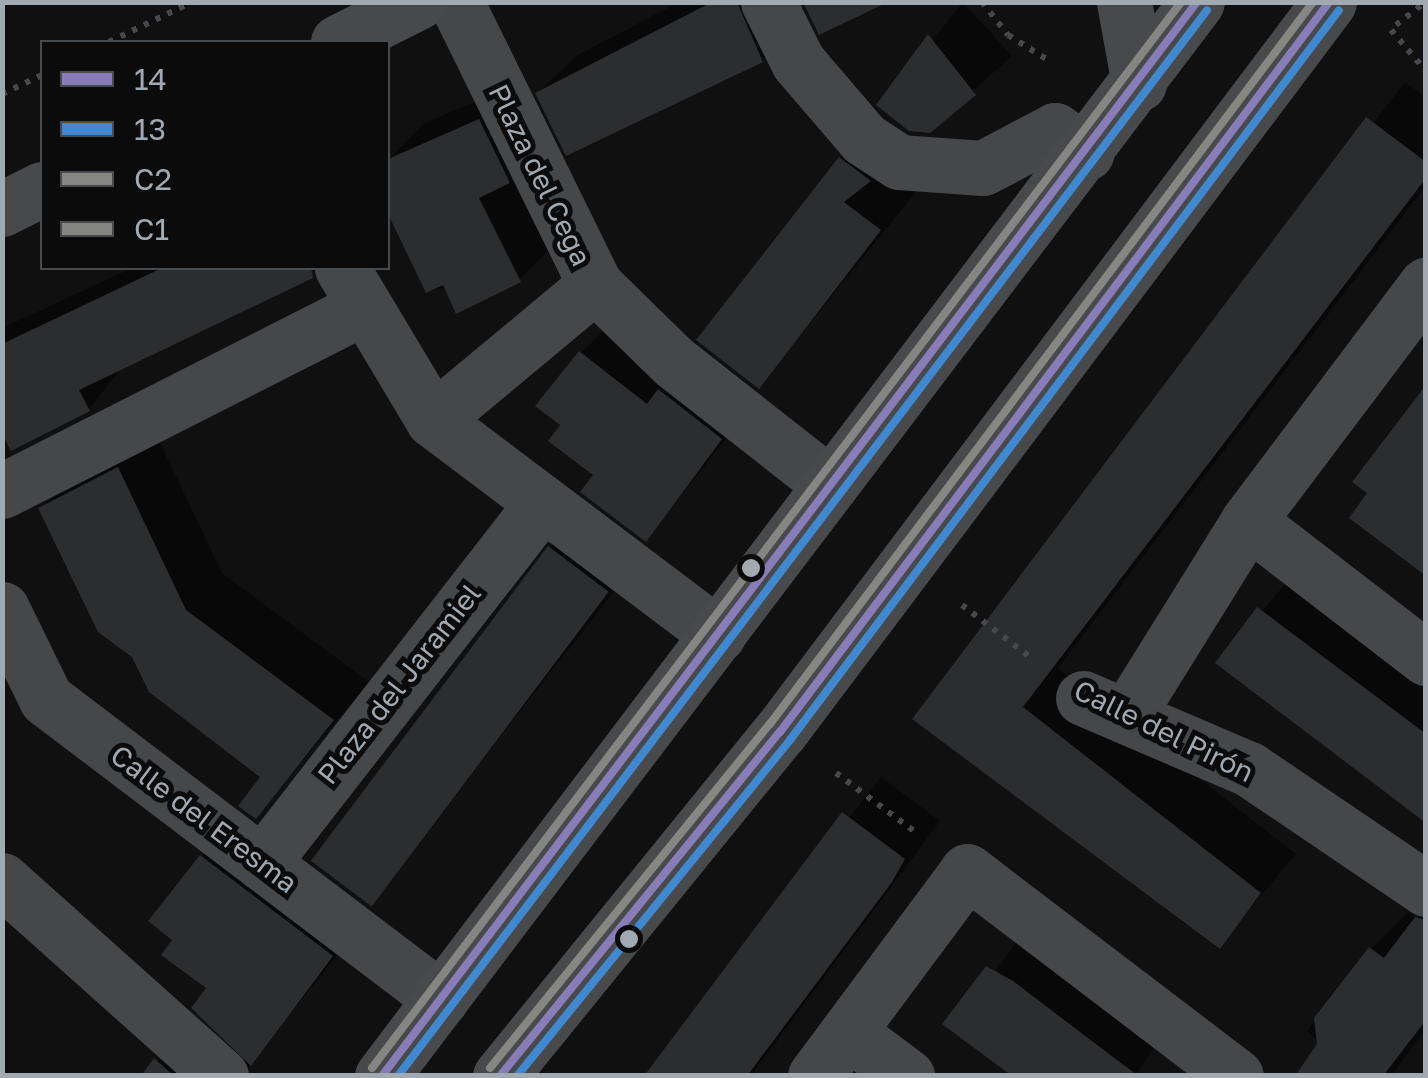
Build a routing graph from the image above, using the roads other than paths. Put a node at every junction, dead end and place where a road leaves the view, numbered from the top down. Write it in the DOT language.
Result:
graph roads {
  1 [pos="418,2"];
  2 [pos="456,2"];
  3 [pos="768,2"];
  4 [pos="1124,2"];
  5 [pos="1197,2"];
  6 [pos="1329,2"];
  7 [pos="342,40"];
  8 [pos="1139,84"];
  9 [pos="1088,153"];
  10 [pos="40,190"];
  11 [pos="2,209"];
  12 [pos="595,284"];
  13 [pos="1426,285"];
  14 [pos="353,287"];
  15 [pos="434,420"];
  16 [pos="832,485"];
  17 [pos="2,490"];
  18 [pos="539,507"];
  19 [pos="1248,521"];
  20 [pos="2,609"];
  21 [pos="718,635"];
  22 [pos="1426,658"];
  23 [pos="262,864"];
  24 [pos="2,880"];
  25 [pos="1426,889"];
  26 [pos="441,999"];
  27 [pos="848,1032"];
  28 [pos="220,1076"];
  29 [pos="382,1076"];
  30 [pos="500,1076"];
  31 [pos="815,1076"];
  32 [pos="906,1076"];
  33 [pos="1236,1076"];
  1 -- 7 [label="main road"];
  2 -- 12 [label="street, Plaza del Cega"];
  3 -- 9 [label="street"];
  4 -- 8 [label="main road"];
  5 -- 8 [label="main road"];
  6 -- 30 [label="main road"];
  8 -- 9 [label="main road"];
  9 -- 16 [label="main road"];
  10 -- 11 [label="main road"];
  12 -- 15 [label="street"];
  12 -- 16 [label="street, Plaza del Cega"];
  13 -- 19 [label="street"];
  14 -- 15 [label="street"];
  14 -- 17 [label="street"];
  15 -- 18 [label="street"];
  16 -- 21 [label="main road"];
  18 -- 21 [label="street"];
  18 -- 23 [label="street, Plaza del Jaramiel"];
  19 -- 22 [label="street"];
  19 -- 25 [label="street, Calle del Pirón"];
  20 -- 23 [label="street, Calle del Eresma"];
  21 -- 26 [label="main road"];
  23 -- 26 [label="street, Calle del Eresma"];
  24 -- 28 [label="street"];
  26 -- 29 [label="main road"];
  27 -- 31 [label="street"];
  27 -- 32 [label="street"];
  27 -- 33 [label="street"];
}
